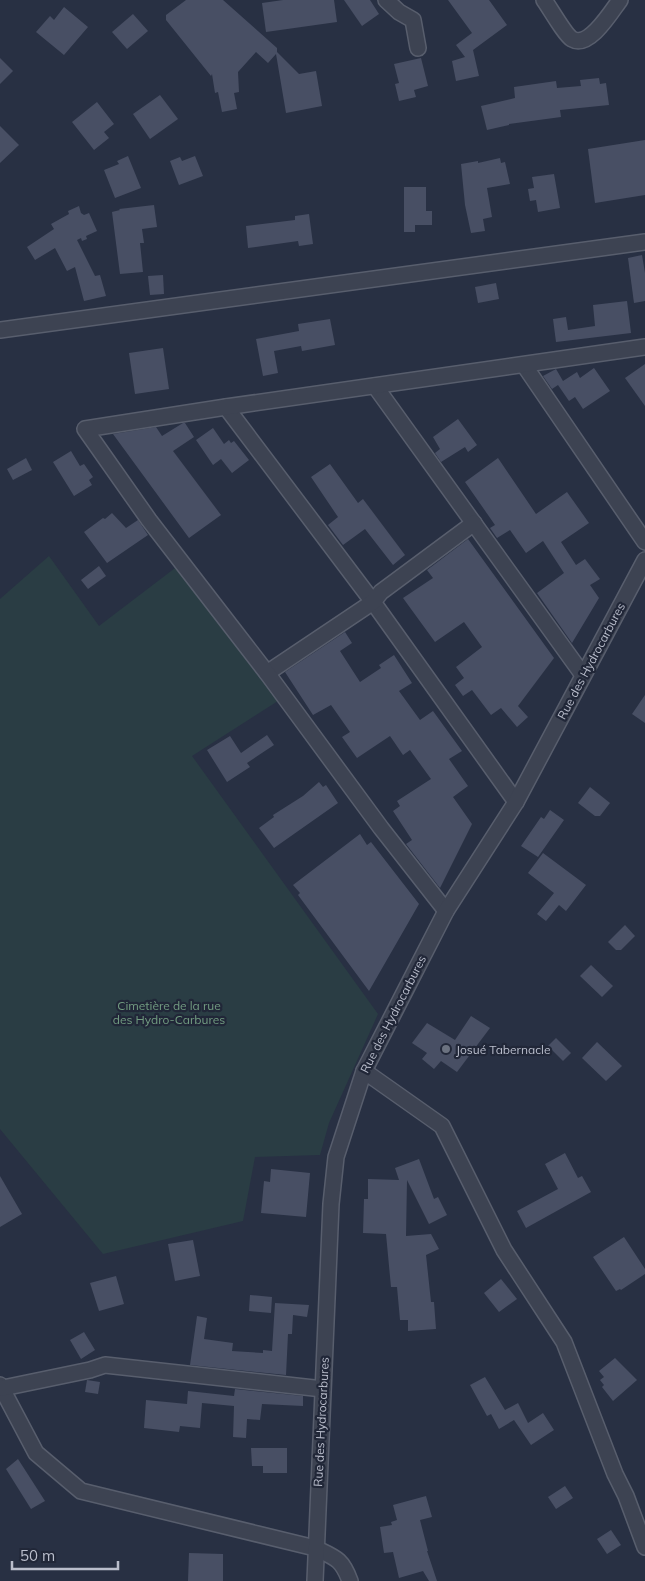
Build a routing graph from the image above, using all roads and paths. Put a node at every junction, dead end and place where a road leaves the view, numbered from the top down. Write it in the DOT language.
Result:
graph roads {
  1 [pos="386,0"];
  2 [pos="544,0"];
  3 [pos="620,0"];
  4 [pos="418,48"];
  5 [pos="645,242"];
  6 [pos="0,324"];
  7 [pos="18,326"];
  8 [pos="0,330"];
  9 [pos="645,347"];
  10 [pos="524,364"];
  11 [pos="374,386"];
  12 [pos="226,406"];
  13 [pos="474,523"];
  14 [pos="645,542"];
  15 [pos="645,560"];
  16 [pos="373,602"];
  17 [pos="267,673"];
  18 [pos="583,675"];
  19 [pos="516,802"];
  20 [pos="446,911"];
  21 [pos="364,1071"];
  22 [pos="1,1386"];
  23 [pos="323,1389"];
  24 [pos="645,1547"];
  25 [pos="315,1548"];
  26 [pos="315,1581"];
  27 [pos="350,1581"];
  1 -- 4 [label="street"];
  2 -- 3 [label="street"];
  5 -- 7 [label="street"];
  6 -- 7 [label="street"];
  7 -- 8 [label="street"];
  9 -- 10 [label="street"];
  10 -- 11 [label="street"];
  10 -- 14 [label="street"];
  11 -- 12 [label="street"];
  11 -- 13 [label="street"];
  12 -- 16 [label="street"];
  12 -- 17 [label="street"];
  13 -- 16 [label="street"];
  13 -- 18 [label="street"];
  15 -- 18 [label="street, Rue des Hydrocarbures"];
  16 -- 17 [label="street"];
  16 -- 19 [label="street"];
  17 -- 20 [label="street"];
  18 -- 19 [label="street, Rue des Hydrocarbures"];
  19 -- 20 [label="street, Rue des Hydrocarbures"];
  20 -- 21 [label="street, Rue des Hydrocarbures"];
  21 -- 23 [label="street, Rue des Hydrocarbures"];
  21 -- 24 [label="street"];
  22 -- 23 [label="street"];
  22 -- 25 [label="street"];
  23 -- 25 [label="street, Rue des Hydrocarbures"];
  25 -- 26 [label="street, Rue des Hydrocarbures"];
  25 -- 27 [label="street"];
}
